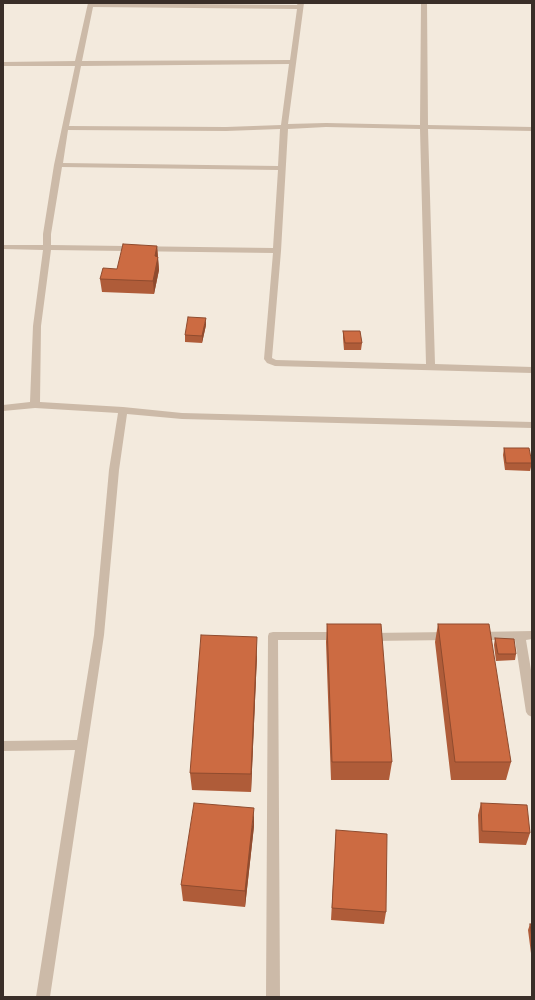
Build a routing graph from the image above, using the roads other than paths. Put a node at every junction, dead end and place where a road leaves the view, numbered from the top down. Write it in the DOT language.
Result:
graph roads {
  1 [pos="424,3"];
  2 [pos="91,4"];
  3 [pos="301,5"];
  4 [pos="292,62"];
  5 [pos="3,64"];
  6 [pos="79,64"];
  7 [pos="284,126"];
  8 [pos="424,127"];
  9 [pos="65,128"];
  10 [pos="532,129"];
  11 [pos="58,165"];
  12 [pos="281,168"];
  13 [pos="3,247"];
  14 [pos="47,247"];
  15 [pos="277,251"];
  16 [pos="431,366"];
  17 [pos="532,370"];
  18 [pos="34,405"];
  19 [pos="3,408"];
  20 [pos="123,410"];
  21 [pos="532,425"];
  22 [pos="526,635"];
  23 [pos="532,712"];
  24 [pos="3,746"];
  25 [pos="83,746"];
  26 [pos="43,997"];
  27 [pos="273,997"];
  1 -- 8 [label="street"];
  2 -- 3 [label="street"];
  2 -- 6 [label="street"];
  3 -- 4 [label="street"];
  4 -- 6 [label="street"];
  4 -- 7 [label="street"];
  5 -- 6 [label="street"];
  6 -- 9 [label="street"];
  7 -- 8 [label="street"];
  7 -- 9 [label="street"];
  7 -- 12 [label="street"];
  8 -- 10 [label="street"];
  8 -- 16 [label="street"];
  9 -- 11 [label="street"];
  11 -- 12 [label="street"];
  11 -- 14 [label="street"];
  12 -- 15 [label="street"];
  13 -- 14 [label="street"];
  14 -- 15 [label="street"];
  14 -- 18 [label="street"];
  15 -- 16 [label="street"];
  16 -- 17 [label="street"];
  18 -- 19 [label="street"];
  18 -- 20 [label="street"];
  20 -- 21 [label="street"];
  20 -- 25 [label="street"];
  22 -- 23 [label="street"];
  22 -- 27 [label="street"];
  24 -- 25 [label="street"];
  25 -- 26 [label="street"];
}
